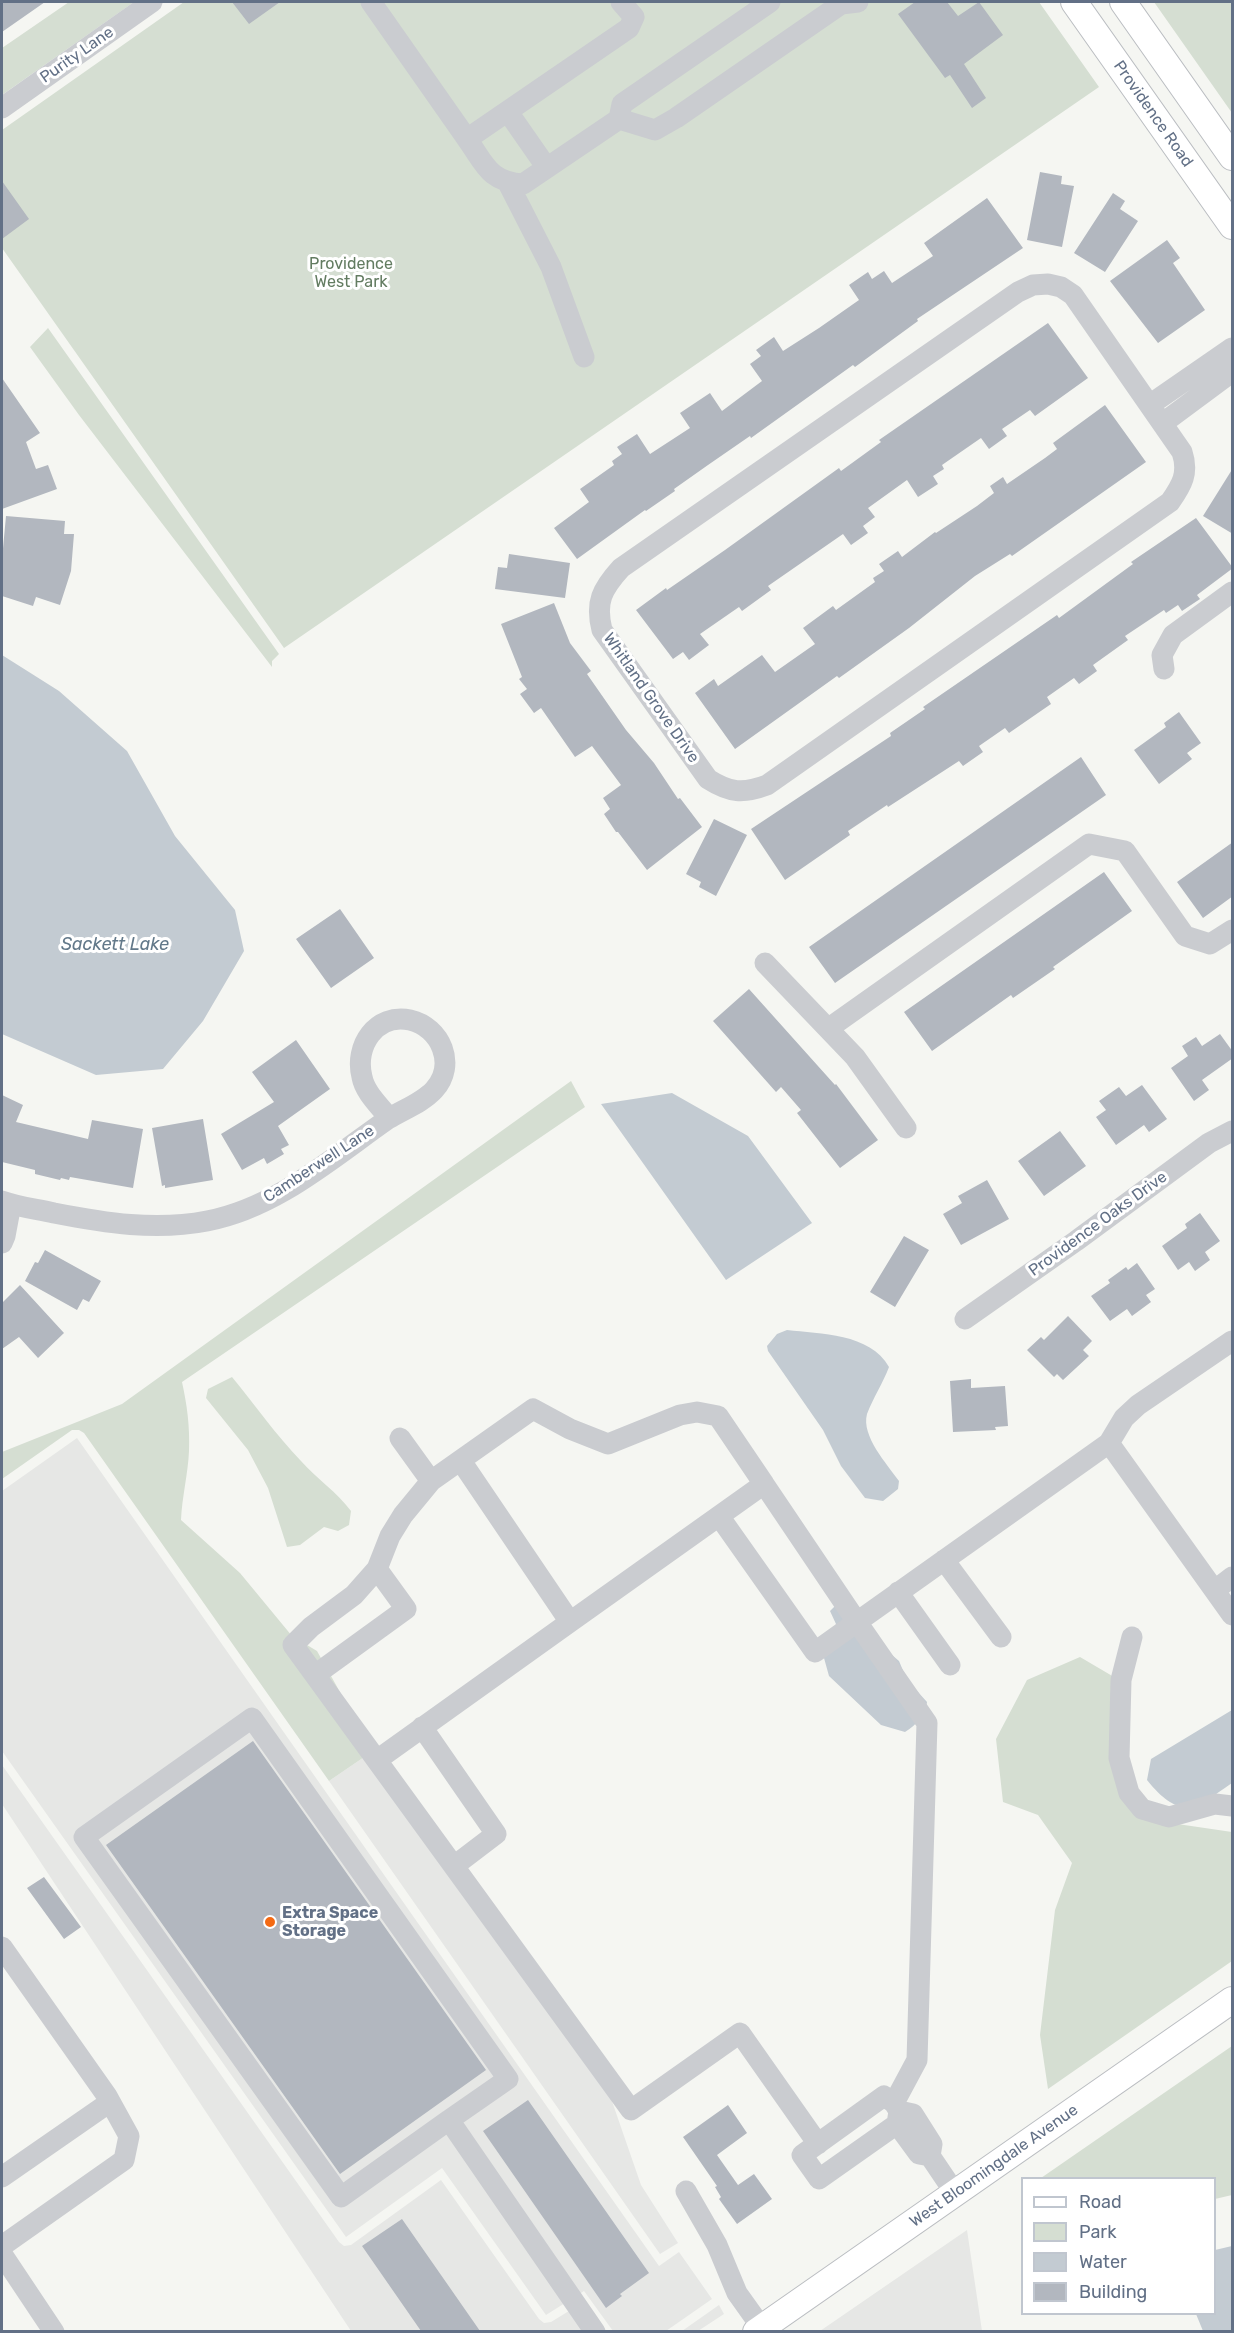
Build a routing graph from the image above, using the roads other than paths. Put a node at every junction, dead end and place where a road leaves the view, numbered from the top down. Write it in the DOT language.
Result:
graph roads {
  1 [pos="152,2"];
  2 [pos="370,2"];
  3 [pos="621,2"];
  4 [pos="770,2"];
  5 [pos="858,2"];
  6 [pos="1074,2"];
  7 [pos="1123,2"];
  8 [pos="2,108"];
  9 [pos="508,112"];
  10 [pos="619,119"];
  11 [pos="467,139"];
  12 [pos="1233,158"];
  13 [pos="547,168"];
  14 [pos="507,183"];
  15 [pos="1233,226"];
  16 [pos="1233,348"];
  17 [pos="584,357"];
  18 [pos="1233,372"];
  19 [pos="1151,404"];
  20 [pos="1163,423"];
  21 [pos="1233,592"];
  22 [pos="1164,669"];
  23 [pos="1233,930"];
  24 [pos="765,963"];
  25 [pos="829,1028"];
  26 [pos="389,1118"];
  27 [pos="906,1128"];
  28 [pos="1233,1131"];
  29 [pos="6,1203"];
  30 [pos="2,1243"];
  31 [pos="965,1320"];
  32 [pos="1233,1341"];
  33 [pos="400,1438"];
  34 [pos="1109,1443"];
  35 [pos="461,1461"];
  36 [pos="431,1481"];
  37 [pos="764,1484"];
  38 [pos="719,1516"];
  39 [pos="944,1560"];
  40 [pos="377,1569"];
  41 [pos="1233,1578"];
  42 [pos="1215,1590"];
  43 [pos="898,1592"];
  44 [pos="1233,1615"];
  45 [pos="570,1622"];
  46 [pos="856,1622"];
  47 [pos="1001,1637"];
  48 [pos="1132,1637"];
  49 [pos="950,1665"];
  50 [pos="315,1675"];
  51 [pos="422,1727"];
  52 [pos="377,1760"];
  53 [pos="1233,1806"];
  54 [pos="454,1866"];
  55 [pos="2,1947"];
  56 [pos="1233,2000"];
  57 [pos="110,2102"];
  58 [pos="897,2112"];
  59 [pos="449,2120"];
  60 [pos="818,2144"];
  61 [pos="2,2177"];
  62 [pos="686,2191"];
  63 [pos="955,2193"];
  64 [pos="2,2246"];
  65 [pos="2,2254"];
  66 [pos="759,2330"];
  67 [pos="54,2331"];
  68 [pos="595,2331"];
  1 -- 8 [label="street, Purity Lane"];
  2 -- 11 [label="street"];
  3 -- 9 [label="street"];
  4 -- 10 [label="street"];
  5 -- 10 [label="street"];
  6 -- 15 [label="main road, Providence Road"];
  7 -- 12 [label="main road"];
  9 -- 11 [label="street"];
  9 -- 13 [label="street"];
  10 -- 13 [label="street"];
  11 -- 14 [label="street"];
  13 -- 14 [label="street"];
  14 -- 17 [label="street"];
  16 -- 19 [label="street"];
  18 -- 20 [label="street"];
  19 -- 20 [label="street, Whitland Grove Drive"];
  19 -- 20 [label="street, Whitland Grove Drive"];
  21 -- 22 [label="street"];
  23 -- 25 [label="street"];
  24 -- 25 [label="street"];
  25 -- 27 [label="street"];
  26 -- 26 [label="street, Camberwell Lane"];
  26 -- 29 [label="street, Camberwell Lane"];
  28 -- 31 [label="street, Providence Oaks Drive"];
  29 -- 30 [label="street"];
  32 -- 34 [label="street"];
  33 -- 36 [label="street"];
  34 -- 39 [label="street"];
  34 -- 42 [label="street"];
  35 -- 36 [label="street"];
  35 -- 37 [label="street"];
  35 -- 45 [label="street"];
  36 -- 40 [label="street"];
  37 -- 38 [label="street"];
  37 -- 46 [label="street"];
  38 -- 45 [label="street"];
  38 -- 46 [label="street"];
  39 -- 43 [label="street"];
  39 -- 47 [label="street"];
  40 -- 50 [label="street"];
  40 -- 50 [label="street"];
  41 -- 42 [label="street"];
  42 -- 44 [label="street"];
  43 -- 46 [label="street"];
  43 -- 49 [label="street"];
  45 -- 51 [label="street"];
  46 -- 58 [label="street"];
  48 -- 53 [label="street"];
  50 -- 52 [label="street"];
  51 -- 52 [label="street"];
  51 -- 54 [label="street"];
  52 -- 54 [label="street"];
  54 -- 60 [label="street"];
  55 -- 57 [label="street"];
  56 -- 63 [label="main road, West Bloomingdale Avenue"];
  57 -- 61 [label="street"];
  57 -- 64 [label="street"];
  58 -- 60 [label="street"];
  58 -- 60 [label="street"];
  58 -- 63 [label="street"];
  59 -- 59 [label="street"];
  59 -- 68 [label="street"];
  62 -- 66 [label="street"];
  63 -- 66 [label="main road, West Bloomingdale Avenue"];
  65 -- 67 [label="street"];
}
